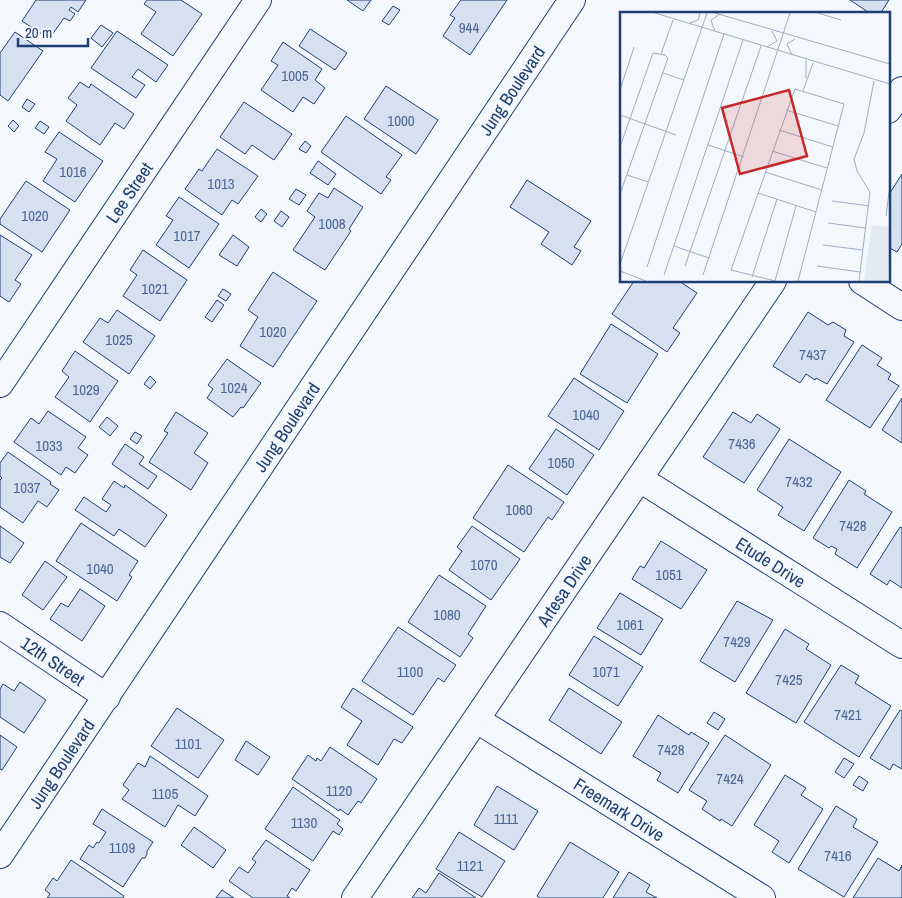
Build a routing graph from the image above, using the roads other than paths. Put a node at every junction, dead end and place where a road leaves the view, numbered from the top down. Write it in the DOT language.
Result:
graph roads {
  1 [pos="258,0"];
  2 [pos="572,0"];
  3 [pos="902,90"];
  4 [pos="890,107"];
  5 [pos="772,282"];
  6 [pos="864,282"];
  7 [pos="902,307"];
  8 [pos="0,384"];
  9 [pos="640,479"];
  10 [pos="0,625"];
  11 [pos="902,645"];
  12 [pos="107,697"];
  13 [pos="477,720"];
  14 [pos="0,855"];
  15 [pos="355,898"];
  16 [pos="762,898"];
  1 -- 8 [label="street, Lee Street"];
  2 -- 12 [label="street, Jung Boulevard"];
  3 -- 4 [label="street"];
  5 -- 9 [label="street, Artesa Drive"];
  6 -- 7 [label="street"];
  9 -- 11 [label="street, Etude Drive"];
  9 -- 13 [label="street, Artesa Drive"];
  10 -- 12 [label="street, 12th Street"];
  12 -- 14 [label="street, Jung Boulevard"];
  13 -- 15 [label="street, Artesa Drive"];
  13 -- 16 [label="street, Freemark Drive"];
}
